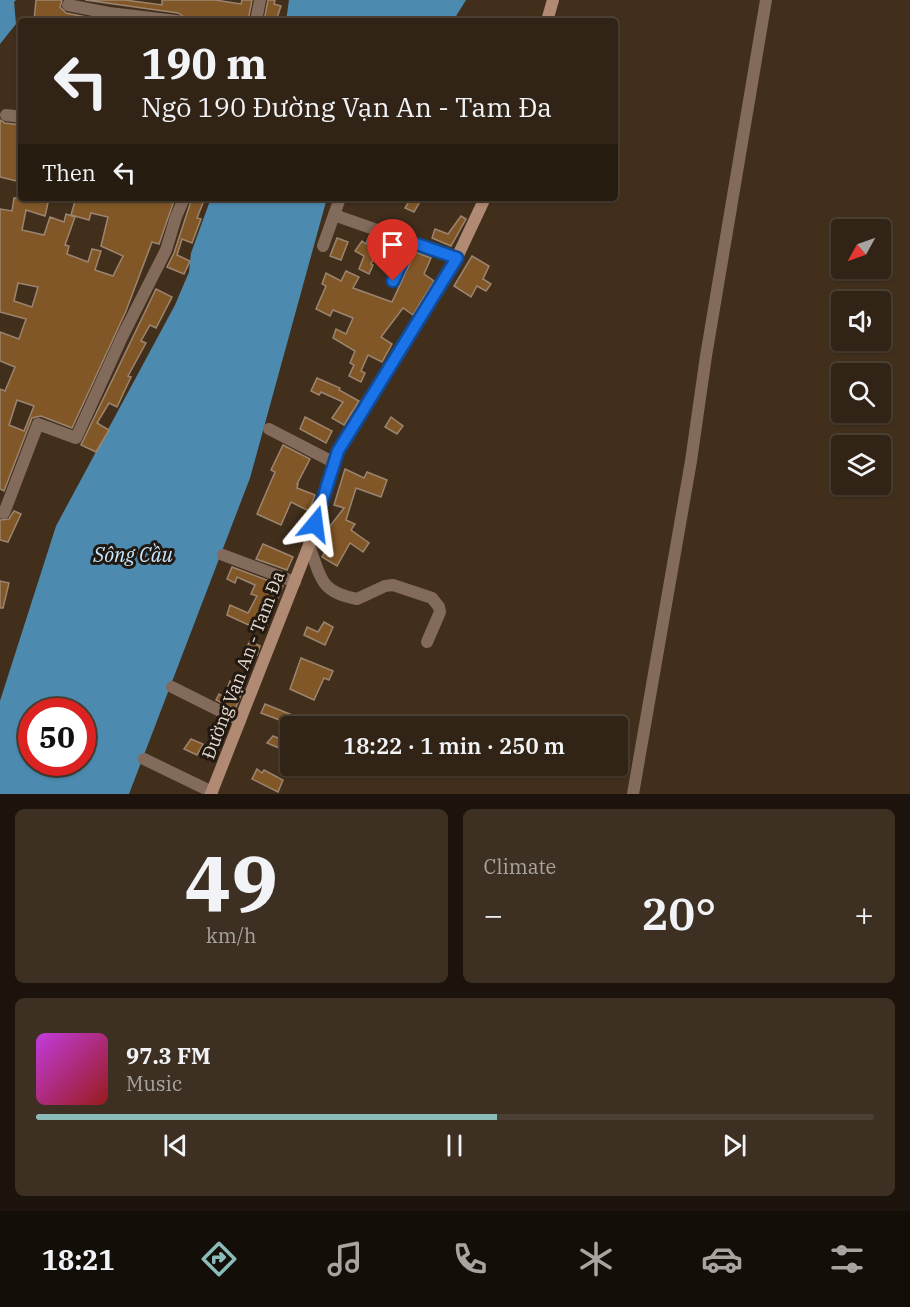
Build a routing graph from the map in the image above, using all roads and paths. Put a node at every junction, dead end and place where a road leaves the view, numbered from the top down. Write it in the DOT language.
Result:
graph roads {
  1 [pos="260,0"];
  2 [pos="553,0"];
  3 [pos="766,0"];
  4 [pos="68,5"];
  5 [pos="152,18"];
  6 [pos="257,18"];
  7 [pos="548,18"];
  8 [pos="6,115"];
  9 [pos="18,117"];
  10 [pos="183,201"];
  11 [pos="339,201"];
  12 [pos="484,201"];
  13 [pos="334,215"];
  14 [pos="411,242"];
  15 [pos="323,246"];
  16 [pos="457,258"];
  17 [pos="393,281"];
  18 [pos="269,429"];
  19 [pos="333,462"];
  20 [pos="0,512"];
  21 [pos="309,545"];
  22 [pos="223,555"];
  23 [pos="295,582"];
  24 [pos="427,642"];
  25 [pos="172,687"];
  26 [pos="240,721"];
  27 [pos="144,759"];
  28 [pos="212,793"];
  29 [pos="633,794"];
  1 -- 6 [label="street"];
  2 -- 7 [label="main road"];
  3 -- 29 [label="street"];
  4 -- 5 [label="street"];
  8 -- 9 [label="street"];
  10 -- 20 [label="street"];
  11 -- 13 [label="street"];
  12 -- 16 [label="main road, Đường Vạn An - Tam Đa"];
  13 -- 14 [label="street"];
  13 -- 15 [label="street"];
  14 -- 16 [label="street"];
  14 -- 17 [label="street"];
  16 -- 19 [label="main road, Đường Vạn An - Tam Đa"];
  18 -- 19 [label="street"];
  19 -- 21 [label="main road, Đường Vạn An - Tam Đa"];
  21 -- 23 [label="main road, Đường Vạn An - Tam Đa"];
  21 -- 24 [label="street"];
  22 -- 23 [label="street"];
  23 -- 26 [label="main road, Đường Vạn An - Tam Đa"];
  25 -- 26 [label="street"];
  26 -- 28 [label="main road, Đường Vạn An - Tam Đa"];
  27 -- 28 [label="street"];
}
